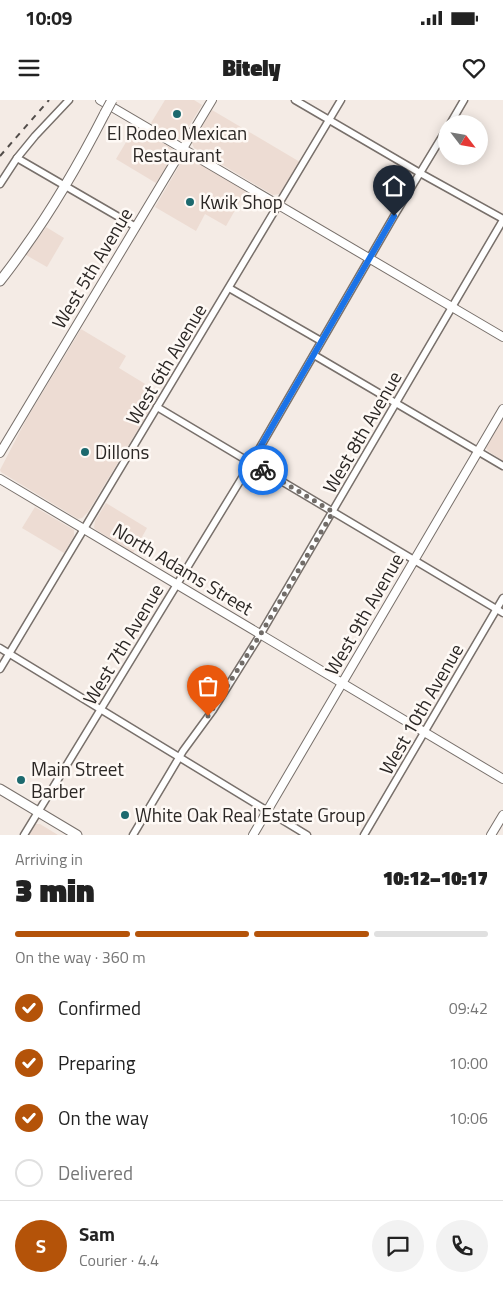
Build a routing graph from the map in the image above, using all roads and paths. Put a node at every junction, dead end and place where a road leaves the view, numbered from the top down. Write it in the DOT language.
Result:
graph roads {
  1 [pos="69,100"];
  2 [pos="100,100"];
  3 [pos="112,100"];
  4 [pos="212,100"];
  5 [pos="295,100"];
  6 [pos="341,100"];
  7 [pos="464,100"];
  8 [pos="455,115"];
  9 [pos="329,120"];
  10 [pos="438,143"];
  11 [pos="183,148"];
  12 [pos="17,158"];
  13 [pos="420,173"];
  14 [pos="0,184"];
  15 [pos="65,186"];
  16 [pos="279,205"];
  17 [pos="503,220"];
  18 [pos="136,228"];
  19 [pos="370,258"];
  20 [pos="0,281"];
  21 [pos="229,288"];
  22 [pos="452,306"];
  23 [pos="503,337"];
  24 [pos="321,341"];
  25 [pos="314,354"];
  26 [pos="396,402"];
  27 [pos="157,407"];
  28 [pos="503,409"];
  29 [pos="478,451"];
  30 [pos="0,453"];
  31 [pos="251,463"];
  32 [pos="503,466"];
  33 [pos="0,479"];
  34 [pos="333,512"];
  35 [pos="84,529"];
  36 [pos="414,560"];
  37 [pos="177,585"];
  38 [pos="503,598"];
  39 [pos="500,611"];
  40 [pos="260,635"];
  41 [pos="0,648"];
  42 [pos="9,654"];
  43 [pos="0,669"];
  44 [pos="343,684"];
  45 [pos="101,709"];
  46 [pos="425,733"];
  47 [pos="179,757"];
  48 [pos="503,780"];
  49 [pos="0,789"];
  50 [pos="267,811"];
  51 [pos="38,812"];
  52 [pos="503,815"];
  53 [pos="24,835"];
  54 [pos="77,835"];
  55 [pos="133,835"];
  56 [pos="253,835"];
  57 [pos="307,835"];
  58 [pos="364,835"];
  59 [pos="491,835"];
  1 -- 12 [label="street"];
  2 -- 11 [label="street"];
  3 -- 15 [label="main road, bridge"];
  4 -- 11 [label="street, West 5th Avenue"];
  5 -- 9 [label="street"];
  6 -- 9 [label="street, West 6th Avenue"];
  7 -- 8 [label="street"];
  9 -- 13 [label="street"];
  9 -- 16 [label="street, West 6th Avenue"];
  10 -- 13 [label="street, West 7th Avenue"];
  11 -- 16 [label="street"];
  11 -- 18 [label="street, West 5th Avenue"];
  12 -- 14 [label="street"];
  12 -- 15 [label="street"];
  13 -- 17 [label="street"];
  13 -- 19 [label="street, West 7th Avenue"];
  15 -- 18 [label="street"];
  15 -- 20 [label="main road"];
  16 -- 19 [label="street"];
  16 -- 21 [label="street, West 6th Avenue"];
  17 -- 22 [label="street, West 8th Avenue"];
  18 -- 30 [label="street, West 5th Avenue"];
  19 -- 22 [label="street"];
  19 -- 24 [label="street, West 7th Avenue"];
  21 -- 24 [label="street"];
  21 -- 27 [label="street, West 6th Avenue"];
  22 -- 23 [label="street"];
  22 -- 26 [label="street, West 8th Avenue"];
  24 -- 25 [label="street, West 7th Avenue"];
  25 -- 26 [label="street"];
  25 -- 31 [label="street, West 7th Avenue"];
  26 -- 29 [label="street"];
  26 -- 34 [label="street, West 8th Avenue"];
  27 -- 31 [label="street"];
  27 -- 35 [label="street, West 6th Avenue"];
  28 -- 29 [label="street, West 9th Avenue"];
  29 -- 32 [label="street"];
  29 -- 36 [label="street, West 9th Avenue"];
  31 -- 34 [label="street"];
  31 -- 37 [label="street, West 7th Avenue"];
  33 -- 35 [label="street, North Adams Street"];
  34 -- 36 [label="street"];
  34 -- 40 [label="street, West 8th Avenue"];
  35 -- 37 [label="street, North Adams Street"];
  35 -- 42 [label="street, West 6th Avenue"];
  36 -- 39 [label="street"];
  36 -- 44 [label="street, West 9th Avenue"];
  37 -- 40 [label="street, North Adams Street"];
  37 -- 45 [label="street, West 7th Avenue"];
  38 -- 39 [label="street, West 10th Avenue"];
  39 -- 46 [label="street, West 10th Avenue"];
  40 -- 44 [label="street, North Adams Street"];
  40 -- 47 [label="street, West 8th Avenue"];
  41 -- 42 [label="street"];
  42 -- 43 [label="street, West 6th Avenue"];
  42 -- 45 [label="street"];
  44 -- 46 [label="street, North Adams Street"];
  44 -- 50 [label="street, West 9th Avenue"];
  45 -- 47 [label="street"];
  45 -- 51 [label="street, West 7th Avenue"];
  46 -- 48 [label="street, North Adams Street"];
  46 -- 58 [label="street, West 10th Avenue"];
  47 -- 50 [label="street"];
  47 -- 55 [label="street, West 8th Avenue"];
  49 -- 51 [label="main road"];
  50 -- 56 [label="street, West 9th Avenue"];
  50 -- 57 [label="street"];
  51 -- 53 [label="street, West 7th Avenue"];
  51 -- 54 [label="main road"];
  52 -- 59 [label="street"];
}
